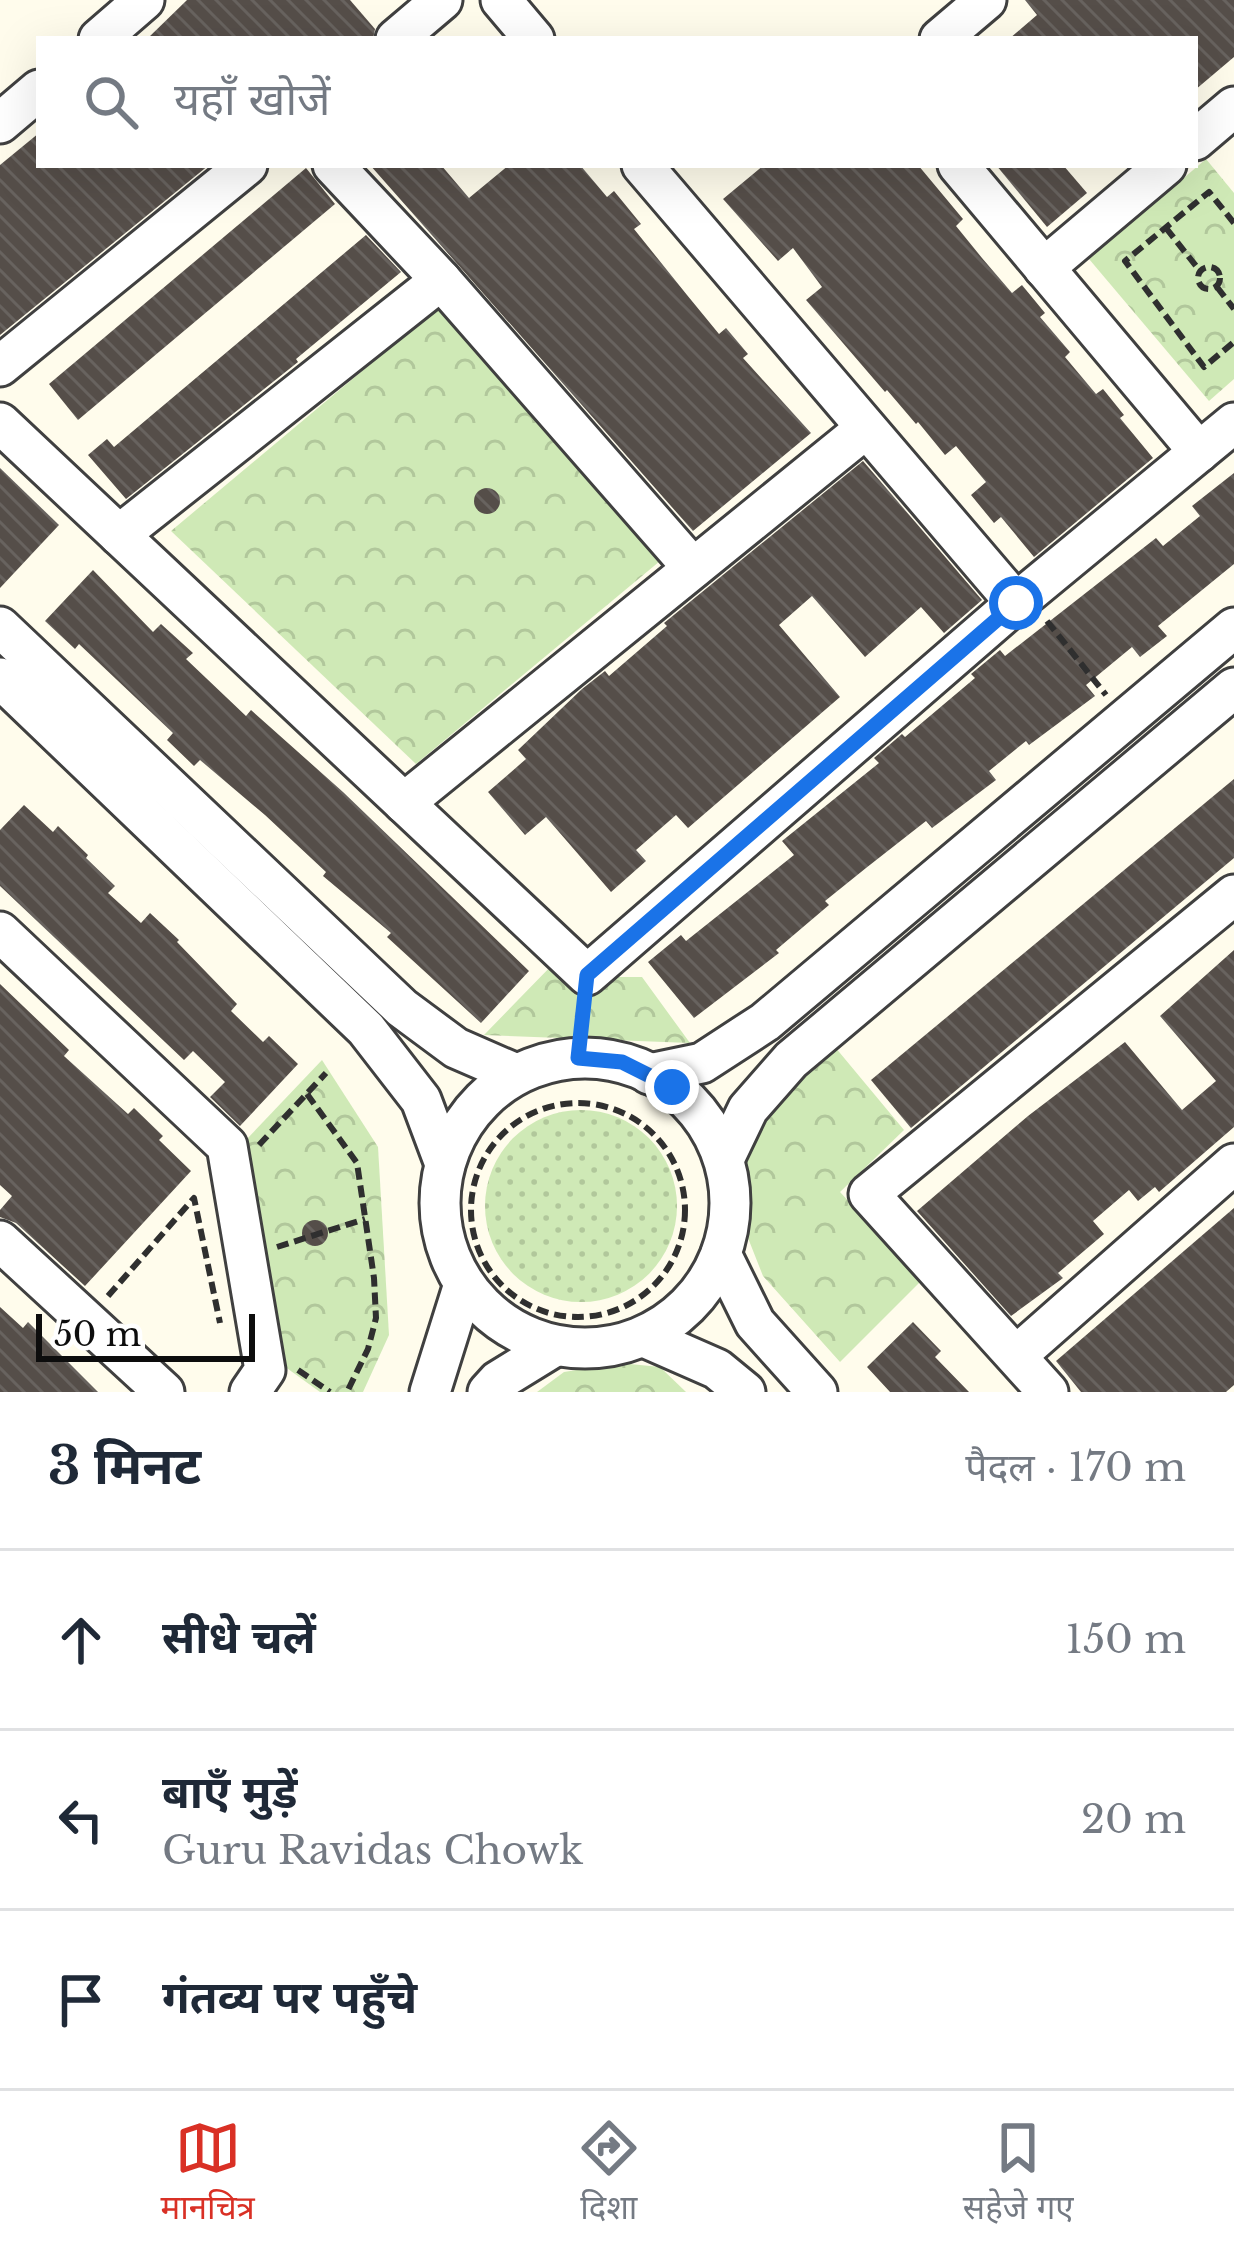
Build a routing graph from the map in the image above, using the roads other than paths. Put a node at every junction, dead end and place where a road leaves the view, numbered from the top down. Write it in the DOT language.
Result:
graph roads {
  1 [pos="145,0"];
  2 [pos="442,0"];
  3 [pos="501,0"];
  4 [pos="986,0"];
  5 [pos="103,36"];
  6 [pos="400,36"];
  7 [pos="532,36"];
  8 [pos="944,36"];
  9 [pos="36,93"];
  10 [pos="1234,107"];
  11 [pos="0,124"];
  12 [pos="1198,137"];
  13 [pos="243,168"];
  14 [pos="336,168"];
  15 [pos="645,168"];
  16 [pos="961,168"];
  17 [pos="1162,168"];
  18 [pos="1044,268"];
  19 [pos="441,280"];
  20 [pos="0,367"];
  21 [pos="0,423"];
  22 [pos="1234,423"];
  23 [pos="865,429"];
  24 [pos="1199,452"];
  25 [pos="119,536"];
  26 [pos="693,568"];
  27 [pos="1021,599"];
  28 [pos="0,626"];
  29 [pos="1234,628"];
  30 [pos="0,678"];
  31 [pos="1234,688"];
  32 [pos="404,803"];
  33 [pos="1234,895"];
  34 [pos="0,932"];
  35 [pos="649,1074"];
  36 [pos="516,1075"];
  37 [pos="724,1159"];
  38 [pos="445,1164"];
  39 [pos="1234,1164"];
  40 [pos="0,1241"];
  41 [pos="721,1254"];
  42 [pos="464,1284"];
  43 [pos="644,1337"];
  44 [pos="554,1346"];
  45 [pos="1017,1355"];
  46 [pos="164,1392"];
  47 [pos="250,1392"];
  48 [pos="430,1392"];
  49 [pos="488,1392"];
  50 [pos="745,1392"];
  51 [pos="817,1392"];
  52 [pos="1048,1392"];
  1 -- 5 [label="street"];
  2 -- 6 [label="street"];
  3 -- 7 [label="street"];
  4 -- 8 [label="street"];
  9 -- 11 [label="street"];
  10 -- 12 [label="street"];
  13 -- 20 [label="street"];
  14 -- 19 [label="street"];
  15 -- 23 [label="street"];
  16 -- 18 [label="street"];
  17 -- 18 [label="street"];
  18 -- 24 [label="street"];
  19 -- 25 [label="street"];
  19 -- 26 [label="street"];
  21 -- 25 [label="street"];
  22 -- 24 [label="street"];
  23 -- 26 [label="street"];
  23 -- 27 [label="street"];
  24 -- 27 [label="street"];
  25 -- 32 [label="street"];
  26 -- 32 [label="street"];
  27 -- 32 [label="street"];
  28 -- 36 [label="street"];
  29 -- 35 [label="street"];
  30 -- 38 [label="street"];
  31 -- 37 [label="street"];
  33 -- 45 [label="street"];
  34 -- 47 [label="street"];
  35 -- 36 [label="street"];
  35 -- 37 [label="street"];
  36 -- 38 [label="street"];
  37 -- 41 [label="street"];
  38 -- 42 [label="street"];
  39 -- 45 [label="street"];
  40 -- 46 [label="street"];
  41 -- 43 [label="street"];
  41 -- 51 [label="street"];
  42 -- 44 [label="street"];
  42 -- 48 [label="street"];
  43 -- 44 [label="street"];
  43 -- 50 [label="street"];
  44 -- 49 [label="street"];
  45 -- 52 [label="street"];
}
